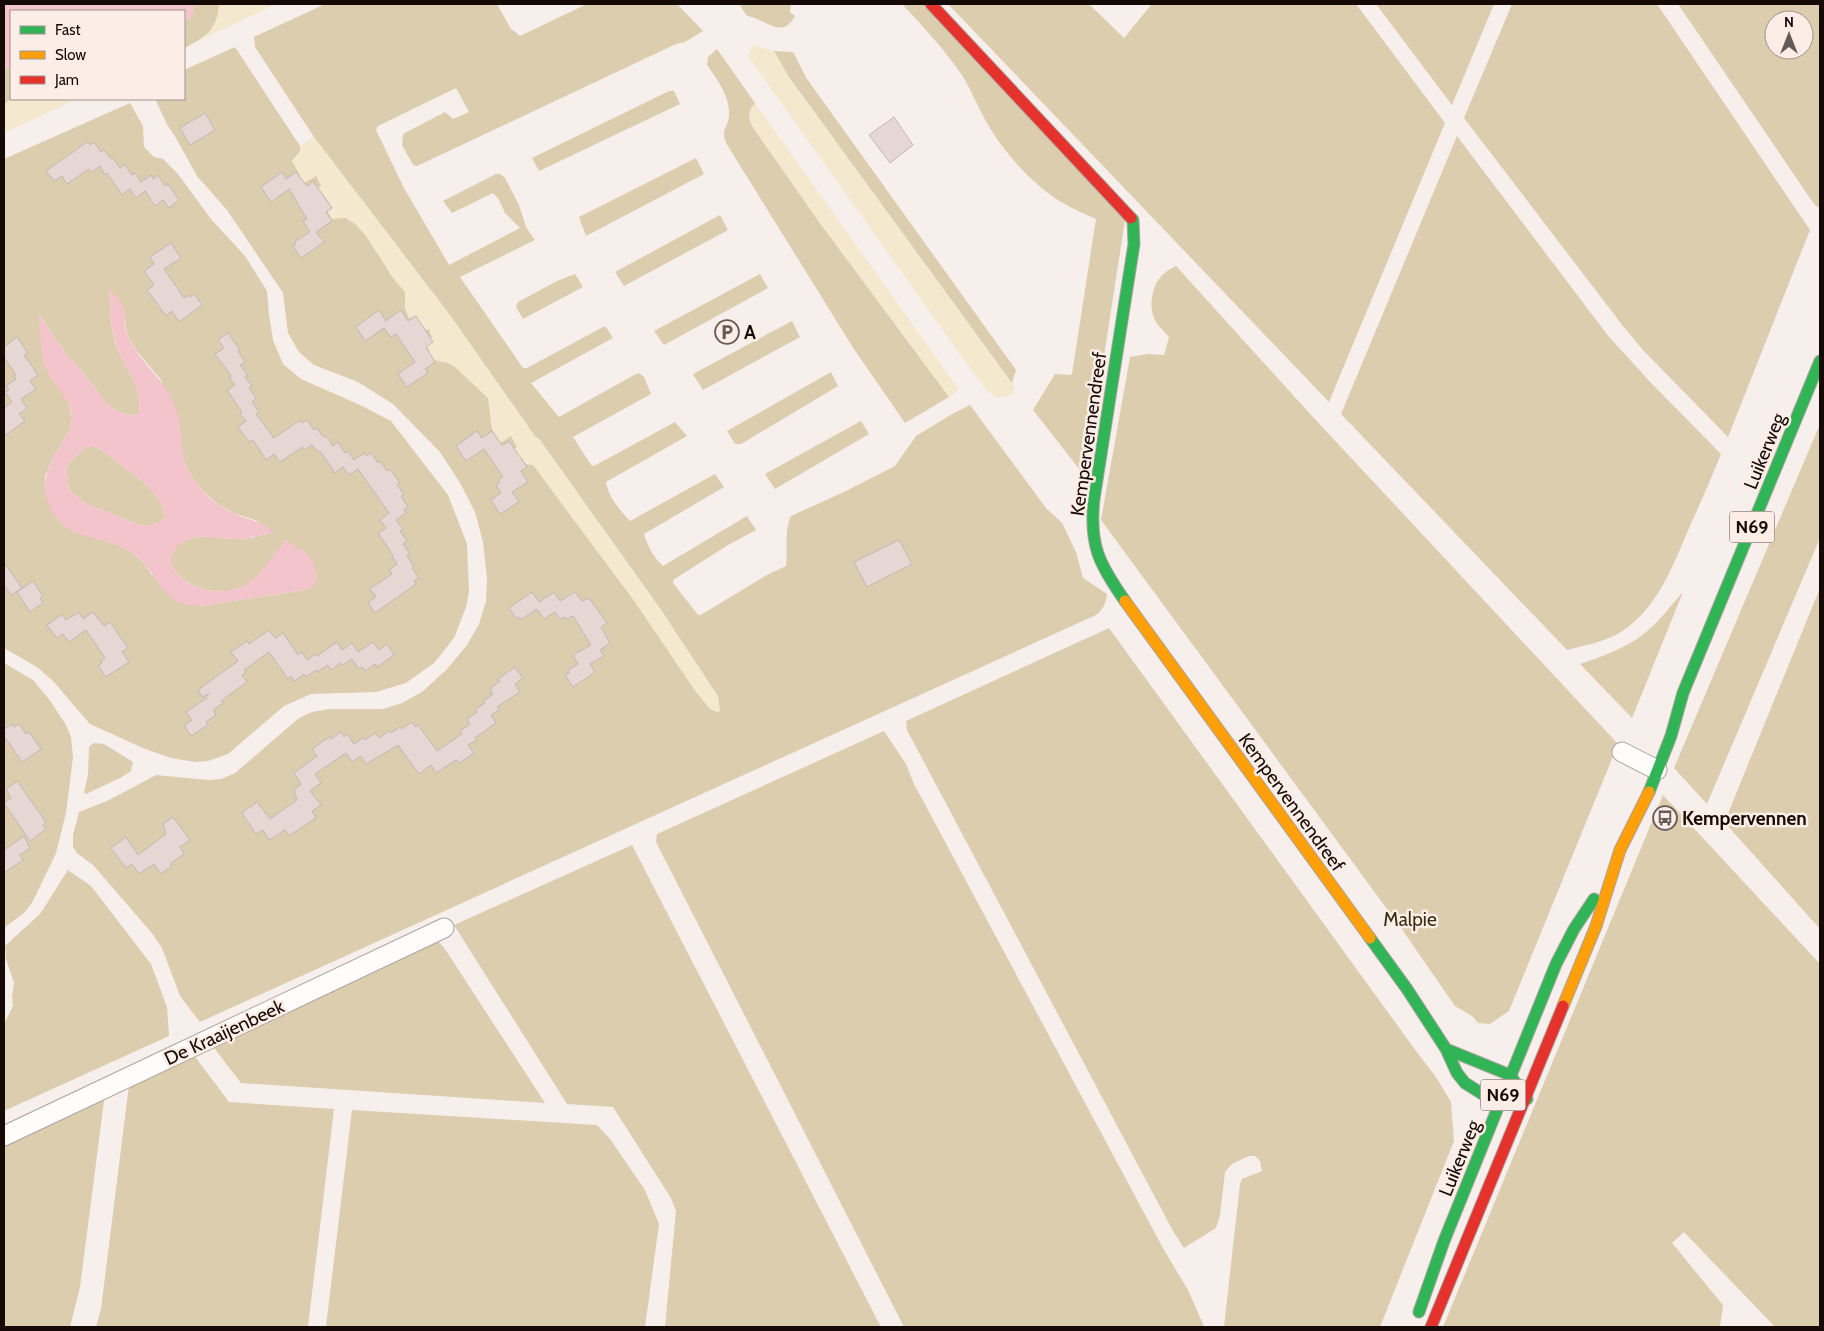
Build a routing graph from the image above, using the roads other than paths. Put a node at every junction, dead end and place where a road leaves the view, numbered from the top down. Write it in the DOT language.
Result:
graph roads {
  1 [pos="931,4"];
  2 [pos="1820,361"];
  3 [pos="1684,693"];
  4 [pos="1663,724"];
  5 [pos="1622,752"];
  6 [pos="1647,764"];
  7 [pos="1629,806"];
  8 [pos="1625,838"];
  9 [pos="1612,873"];
  10 [pos="444,928"];
  11 [pos="1446,1049"];
  12 [pos="1510,1076"];
  13 [pos="1526,1099"];
  14 [pos="1500,1105"];
  15 [pos="4,1136"];
  16 [pos="1414,1327"];
  17 [pos="1431,1327"];
  1 -- 11 [label="main road, Kempervennendreef"];
  2 -- 3 [label="main road, Luikerweg / N69"];
  3 -- 4 [label="main road, Luikerweg / N69"];
  3 -- 6 [label="main road, Luikerweg / N69"];
  5 -- 6 [label="street"];
  6 -- 8 [label="main road, Luikerweg / N69"];
  7 -- 8 [label="main road, Luikerweg / N69"];
  8 -- 9 [label="main road, Luikerweg / N69"];
  9 -- 12 [label="main road, Luikerweg / N69"];
  9 -- 13 [label="main road, Luikerweg / N69"];
  10 -- 15 [label="street, De Kraaijenbeek"];
  11 -- 12 [label="main road"];
  11 -- 14 [label="main road, Kempervennendreef"];
  12 -- 13 [label="main road"];
  12 -- 14 [label="main road, Luikerweg / N69"];
  13 -- 14 [label="main road"];
  13 -- 17 [label="main road, Luikerweg / N69"];
  14 -- 16 [label="main road, Luikerweg / N69"];
}
